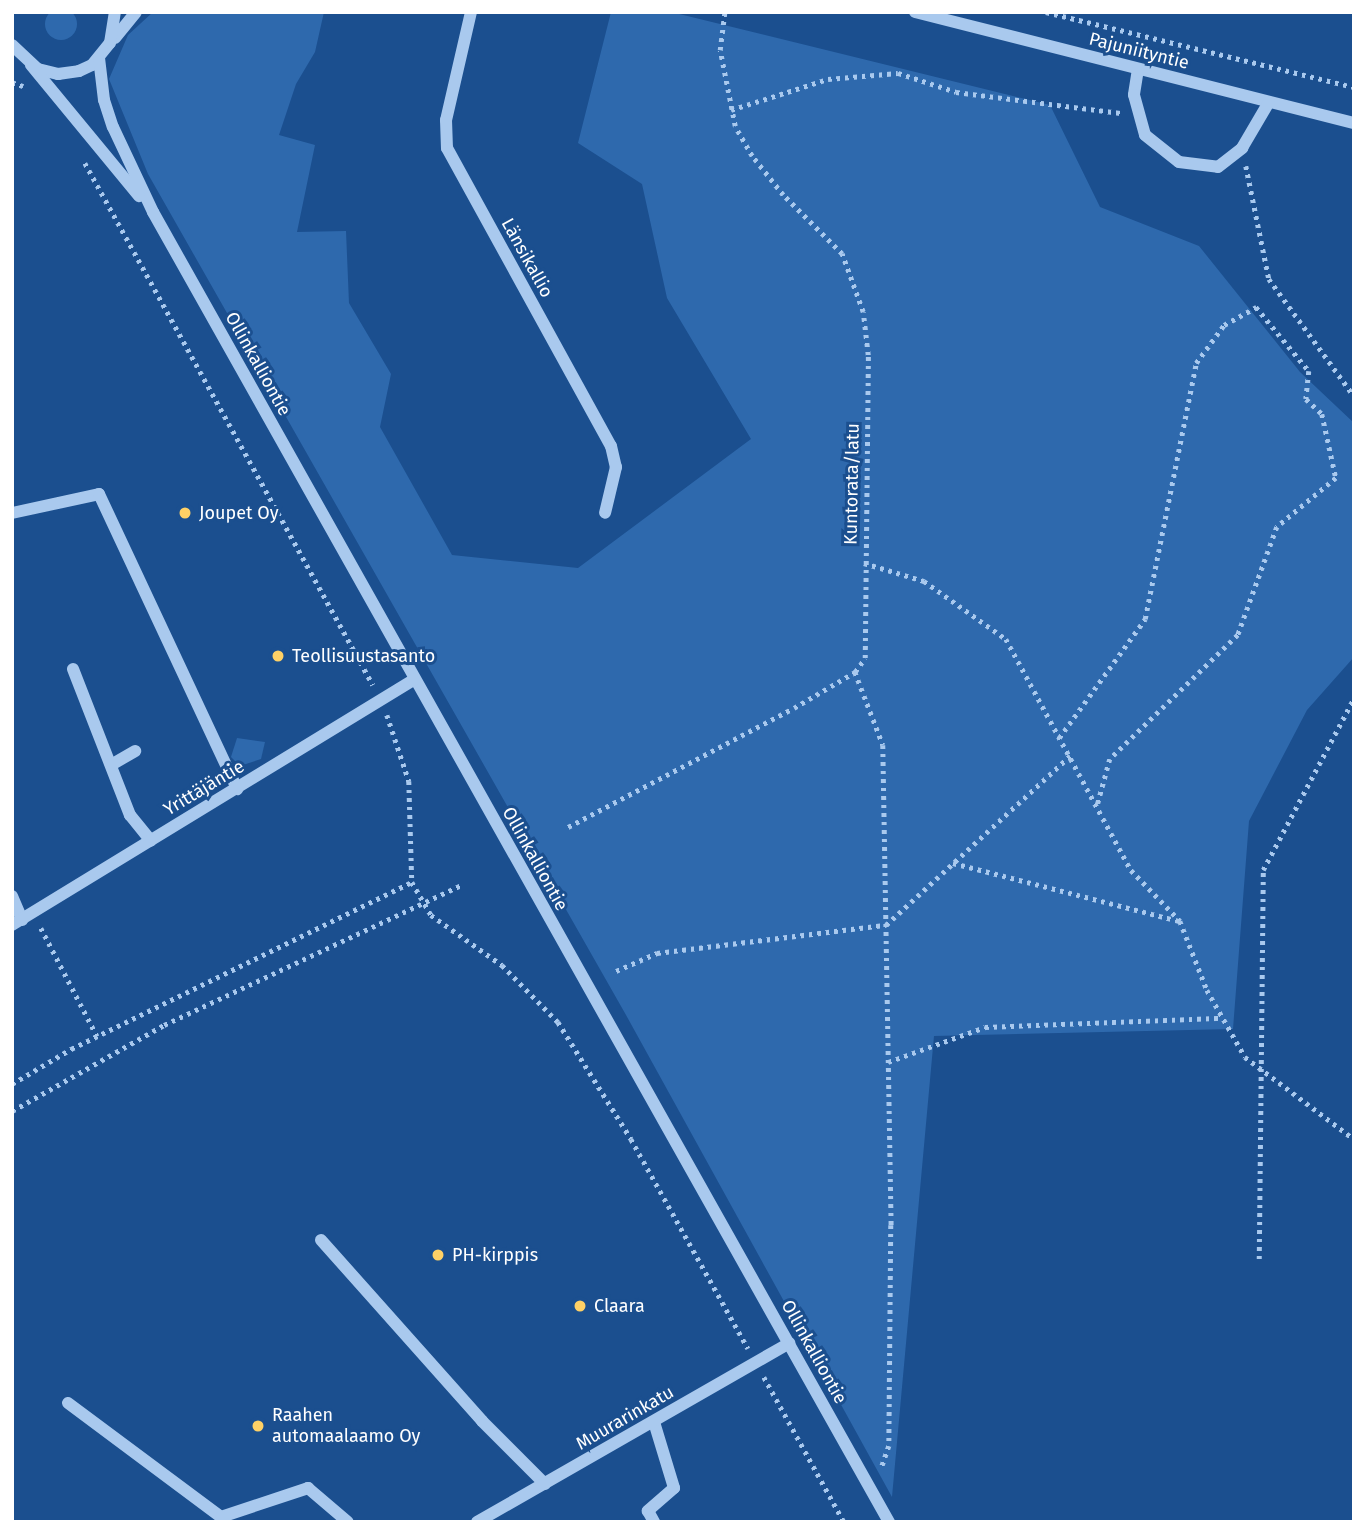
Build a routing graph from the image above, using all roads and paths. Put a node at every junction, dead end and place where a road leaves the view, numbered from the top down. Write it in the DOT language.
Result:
graph roads {
  1 [pos="116,12"];
  2 [pos="136,12"];
  3 [pos="471,12"];
  4 [pos="725,12"];
  5 [pos="915,12"];
  6 [pos="1046,12"];
  7 [pos="110,43"];
  8 [pos="12,45"];
  9 [pos="99,58"];
  10 [pos="21,61"];
  11 [pos="1138,69"];
  12 [pos="12,82"];
  13 [pos="1354,87"];
  14 [pos="30,89"];
  15 [pos="1269,102"];
  16 [pos="731,110"];
  17 [pos="1139,116"];
  18 [pos="1354,123"];
  19 [pos="1242,148"];
  20 [pos="79,152"];
  21 [pos="153,212"];
  22 [pos="1354,396"];
  23 [pos="12,513"];
  24 [pos="605,513"];
  25 [pos="864,563"];
  26 [pos="73,669"];
  27 [pos="855,672"];
  28 [pos="414,680"];
  29 [pos="1354,698"];
  30 [pos="381,702"];
  31 [pos="1059,738"];
  32 [pos="135,751"];
  33 [pos="1070,756"];
  34 [pos="111,765"];
  35 [pos="237,789"];
  36 [pos="1097,807"];
  37 [pos="568,827"];
  38 [pos="151,841"];
  39 [pos="953,863"];
  40 [pos="412,881"];
  41 [pos="464,884"];
  42 [pos="12,896"];
  43 [pos="420,902"];
  44 [pos="22,919"];
  45 [pos="1180,921"];
  46 [pos="886,925"];
  47 [pos="616,971"];
  48 [pos="1223,1018"];
  49 [pos="97,1036"];
  50 [pos="888,1062"];
  51 [pos="1261,1069"];
  52 [pos="12,1084"];
  53 [pos="12,1111"];
  54 [pos="1354,1139"];
  55 [pos="321,1240"];
  56 [pos="1259,1259"];
  57 [pos="789,1343"];
  58 [pos="756,1363"];
  59 [pos="68,1403"];
  60 [pos="654,1422"];
  61 [pos="545,1484"];
  62 [pos="873,1493"];
  63 [pos="348,1522"];
  64 [pos="477,1522"];
  65 [pos="654,1522"];
  66 [pos="844,1522"];
  67 [pos="889,1522"];
  1 -- 7 [label="street"];
  2 -- 7 [label="street"];
  3 -- 24 [label="street, Länsikallio"];
  4 -- 16 [label="path, Kuntorata/latu"];
  5 -- 11 [label="street, Pajuniityntie"];
  6 -- 13 [label="path"];
  7 -- 9 [label="street"];
  8 -- 10 [label="street, Ollinkalliontie"];
  9 -- 10 [label="street"];
  9 -- 21 [label="street, Ollinkalliontie"];
  10 -- 21 [label="street, Ollinkalliontie"];
  11 -- 15 [label="street, Pajuniityntie"];
  11 -- 17 [label="street"];
  12 -- 14 [label="path"];
  15 -- 18 [label="street, Pajuniityntie"];
  15 -- 19 [label="street"];
  16 -- 17 [label="path"];
  16 -- 25 [label="path, Kuntorata/latu"];
  17 -- 19 [label="street"];
  19 -- 22 [label="path"];
  20 -- 30 [label="path"];
  21 -- 28 [label="street, Ollinkalliontie"];
  23 -- 35 [label="street"];
  25 -- 27 [label="path, Kuntorata/latu"];
  25 -- 31 [label="path"];
  26 -- 34 [label="street"];
  27 -- 37 [label="path"];
  27 -- 46 [label="path"];
  28 -- 30 [label="street, Yrittäjäntie"];
  28 -- 57 [label="street, Ollinkalliontie"];
  29 -- 51 [label="path"];
  30 -- 35 [label="street, Yrittäjäntie"];
  30 -- 40 [label="path"];
  31 -- 33 [label="path"];
  31 -- 36 [label="path"];
  32 -- 34 [label="street"];
  33 -- 36 [label="path"];
  33 -- 39 [label="path"];
  34 -- 38 [label="street"];
  35 -- 38 [label="street, Yrittäjäntie"];
  36 -- 45 [label="path"];
  38 -- 44 [label="street, Yrittäjäntie"];
  39 -- 45 [label="path"];
  39 -- 46 [label="path"];
  40 -- 43 [label="path"];
  40 -- 49 [label="path"];
  41 -- 43 [label="path"];
  42 -- 44 [label="street"];
  43 -- 53 [label="path"];
  43 -- 58 [label="path"];
  44 -- 49 [label="path"];
  45 -- 48 [label="path"];
  46 -- 47 [label="path"];
  46 -- 50 [label="path"];
  48 -- 50 [label="path"];
  48 -- 51 [label="path"];
  49 -- 52 [label="path"];
  50 -- 62 [label="path"];
  51 -- 54 [label="path"];
  51 -- 56 [label="path"];
  55 -- 61 [label="street"];
  57 -- 58 [label="street, Muurarinkatu"];
  57 -- 62 [label="street, Ollinkalliontie"];
  58 -- 60 [label="street, Muurarinkatu"];
  58 -- 66 [label="path"];
  59 -- 63 [label="street"];
  60 -- 61 [label="street, Muurarinkatu"];
  60 -- 65 [label="street"];
  61 -- 64 [label="street, Muurarinkatu"];
  62 -- 67 [label="street, Ollinkalliontie"];
}
